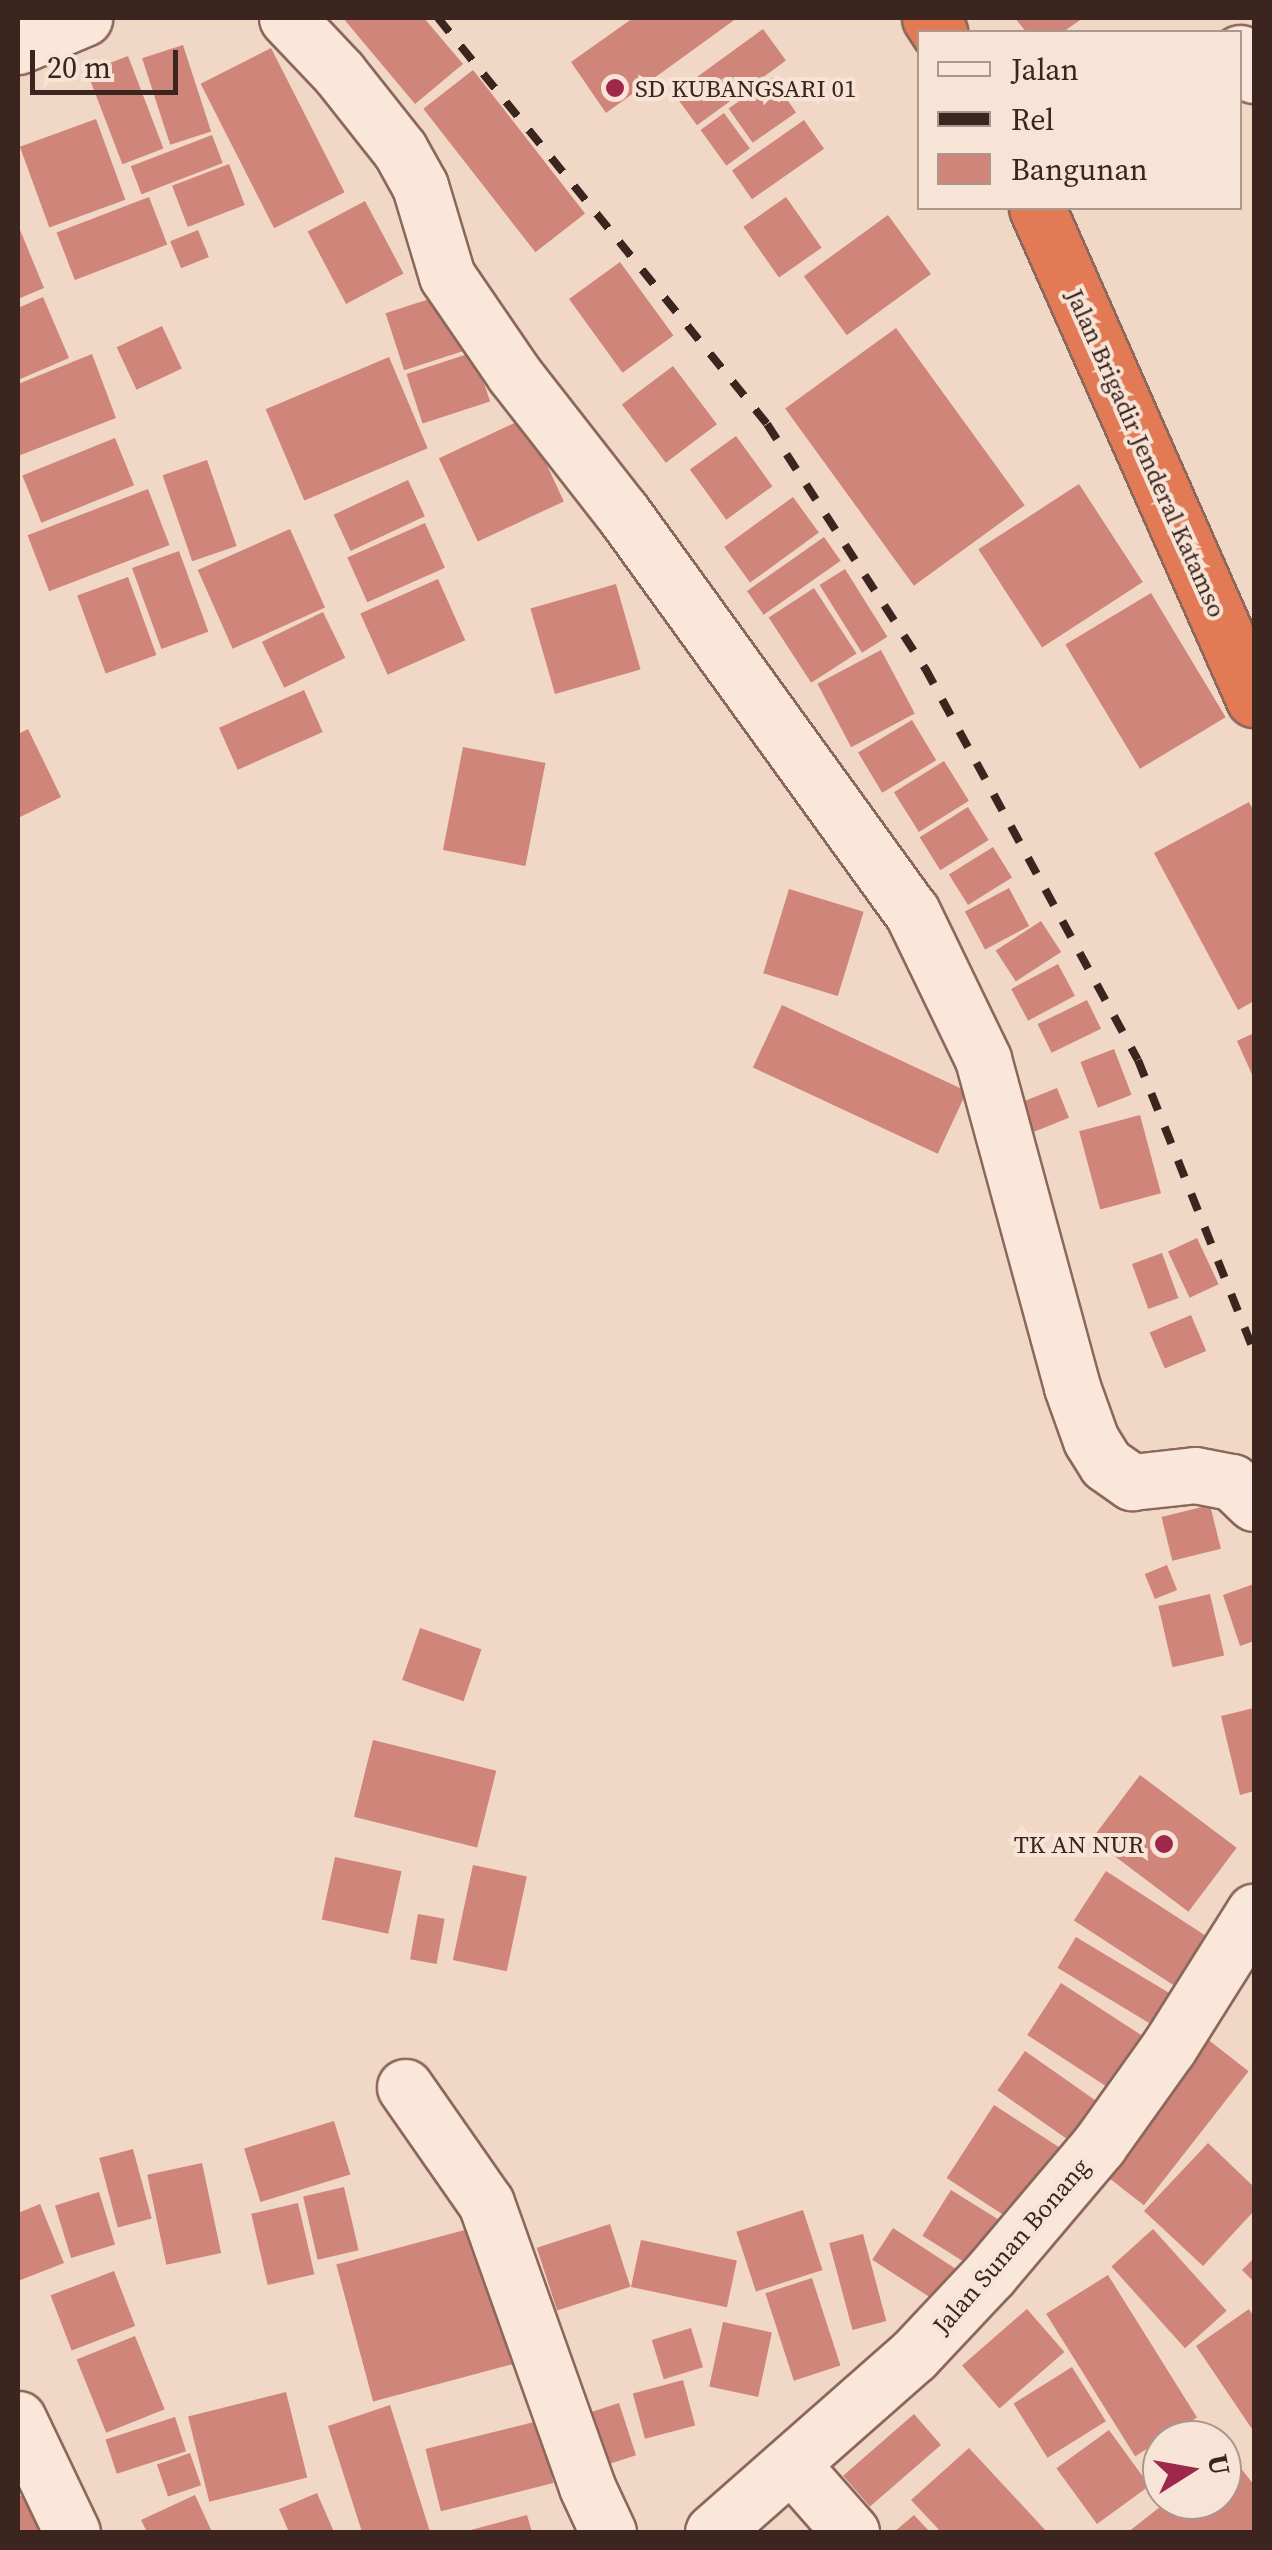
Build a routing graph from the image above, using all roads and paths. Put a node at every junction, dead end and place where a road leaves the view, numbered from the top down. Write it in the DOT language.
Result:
graph roads {
  1 [pos="84,18"];
  2 [pos="287,18"];
  3 [pos="18,46"];
  4 [pos="1037,210"];
  5 [pos="1254,699"];
  6 [pos="1254,1504"];
  7 [pos="1251,1937"];
  8 [pos="405,2087"];
  9 [pos="22,2442"];
  10 [pos="791,2464"];
  11 [pos="72,2532"];
  12 [pos="608,2532"];
  13 [pos="713,2532"];
  14 [pos="850,2532"];
  1 -- 3 [label="street"];
  2 -- 6 [label="street"];
  4 -- 5 [label="highway, Jalan Brigadir Jenderal Katamso"];
  7 -- 10 [label="street, Jalan Sunan Bonang"];
  8 -- 12 [label="street"];
  9 -- 11 [label="street"];
  10 -- 13 [label="street, Jalan Sunan Bonang"];
  10 -- 14 [label="street"];
}
